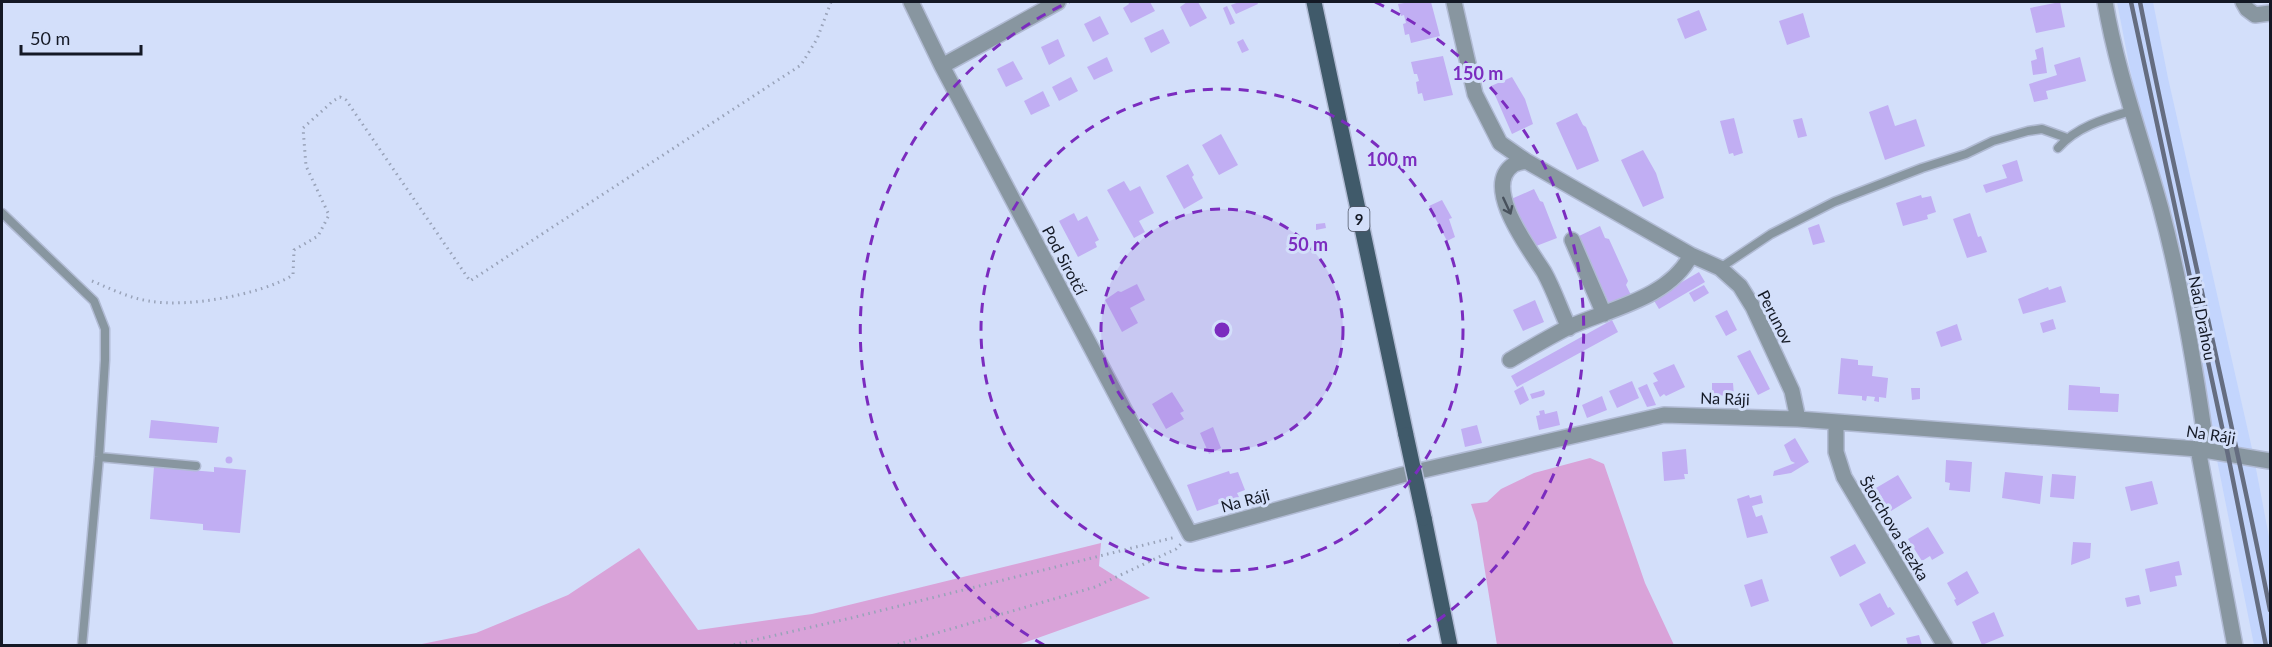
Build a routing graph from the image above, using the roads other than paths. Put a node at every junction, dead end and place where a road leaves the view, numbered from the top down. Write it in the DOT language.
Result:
graph roads {
  1 [pos="911,2"];
  2 [pos="1058,2"];
  3 [pos="1314,2"];
  4 [pos="1454,2"];
  5 [pos="2105,2"];
  6 [pos="2243,2"];
  7 [pos="2271,13"];
  8 [pos="942,66"];
  9 [pos="2131,111"];
  10 [pos="2067,138"];
  11 [pos="2058,148"];
  12 [pos="1526,161"];
  13 [pos="2,213"];
  14 [pos="1572,240"];
  15 [pos="1691,255"];
  16 [pos="1720,268"];
  17 [pos="1604,314"];
  18 [pos="1569,328"];
  19 [pos="1510,360"];
  20 [pos="1798,419"];
  21 [pos="1836,422"];
  22 [pos="2198,449"];
  23 [pos="99,457"];
  24 [pos="2271,461"];
  25 [pos="196,466"];
  26 [pos="1190,534"];
  27 [pos="82,645"];
  28 [pos="1450,645"];
  29 [pos="1945,645"];
  30 [pos="2235,645"];
  1 -- 8 [label="street, Pod Sirotčí"];
  2 -- 8 [label="street"];
  3 -- 28 [label="main road, 9, bridge"];
  4 -- 12 [label="street, Perunov"];
  5 -- 9 [label="street, Nad Drahou"];
  6 -- 7 [label="street"];
  8 -- 26 [label="street, Pod Sirotčí"];
  9 -- 10 [label="lane"];
  9 -- 22 [label="street, Nad Drahou"];
  10 -- 11 [label="lane"];
  10 -- 16 [label="lane"];
  12 -- 15 [label="street, Perunov"];
  12 -- 18 [label="street, one-way"];
  13 -- 23 [label="lane"];
  14 -- 17 [label="street"];
  15 -- 16 [label="street, Perunov"];
  15 -- 17 [label="street"];
  16 -- 20 [label="street, Perunov"];
  17 -- 18 [label="street"];
  18 -- 19 [label="street"];
  20 -- 21 [label="street, Na Ráji"];
  20 -- 26 [label="street, Na Ráji"];
  21 -- 22 [label="street, Na Ráji"];
  21 -- 29 [label="street, Štorchova stezka"];
  22 -- 24 [label="street, Na Ráji"];
  22 -- 30 [label="street, Nad Drahou"];
  23 -- 25 [label="lane"];
  23 -- 27 [label="lane"];
}
